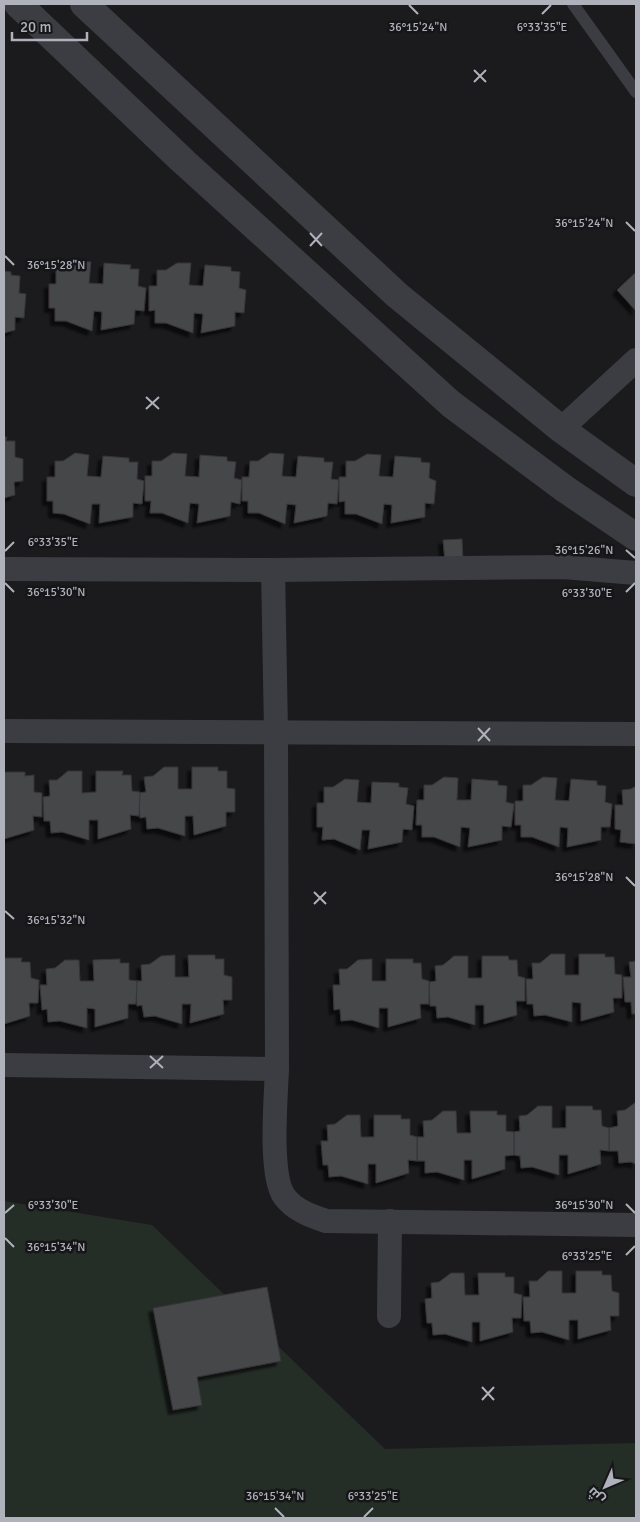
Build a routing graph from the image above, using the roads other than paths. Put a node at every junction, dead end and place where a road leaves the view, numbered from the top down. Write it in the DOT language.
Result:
graph roads {
  1 [pos="18,4"];
  2 [pos="84,4"];
  3 [pos="573,4"];
  4 [pos="636,92"];
  5 [pos="636,360"];
  6 [pos="561,429"];
  7 [pos="636,483"];
  8 [pos="636,537"];
  9 [pos="4,569"];
  10 [pos="273,570"];
  11 [pos="636,573"];
  12 [pos="4,731"];
  13 [pos="276,731"];
  14 [pos="636,734"];
  15 [pos="4,1064"];
  16 [pos="277,1069"];
  17 [pos="390,1221"];
  18 [pos="636,1226"];
  19 [pos="389,1316"];
  1 -- 8 [label="street"];
  2 -- 6 [label="street"];
  3 -- 4 [label="lane"];
  5 -- 6 [label="street"];
  6 -- 7 [label="street"];
  9 -- 10 [label="street"];
  10 -- 11 [label="street"];
  10 -- 13 [label="street"];
  12 -- 13 [label="street"];
  13 -- 14 [label="street"];
  13 -- 16 [label="street"];
  15 -- 16 [label="street"];
  16 -- 17 [label="street"];
  17 -- 18 [label="street"];
  17 -- 19 [label="street"];
}
